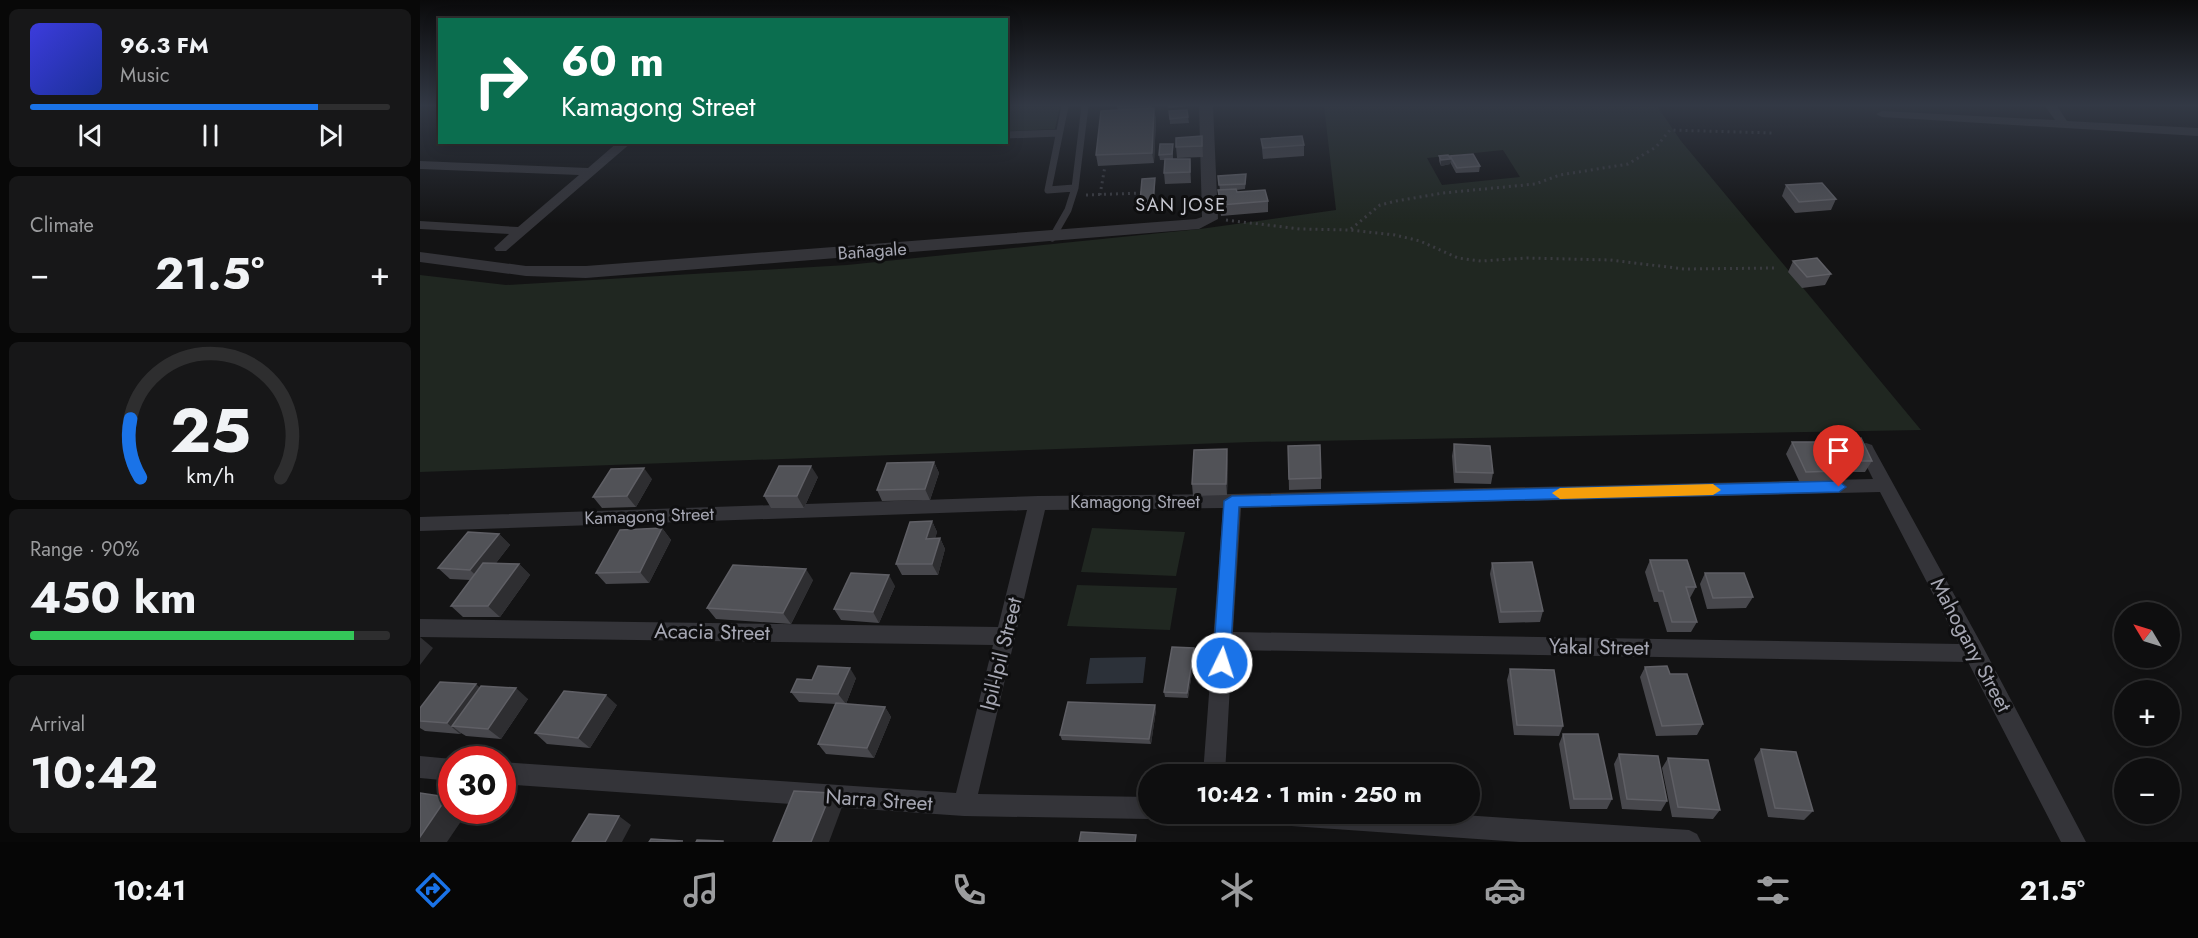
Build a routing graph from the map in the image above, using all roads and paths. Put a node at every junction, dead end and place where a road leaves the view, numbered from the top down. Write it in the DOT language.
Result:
graph roads {
  1 [pos="622,145"];
  2 [pos="1057,145"];
  3 [pos="1080,145"];
  4 [pos="1207,145"];
  5 [pos="1657,145"];
  6 [pos="420,165"];
  7 [pos="1105,166"];
  8 [pos="592,172"];
  9 [pos="1074,188"];
  10 [pos="1142,193"];
  11 [pos="1100,195"];
  12 [pos="1071,199"];
  13 [pos="1210,219"];
  14 [pos="420,225"];
  15 [pos="1350,230"];
  16 [pos="521,231"];
  17 [pos="1052,238"];
  18 [pos="501,248"];
  19 [pos="420,257"];
  20 [pos="1777,268"];
  21 [pos="1866,449"];
  22 [pos="1885,485"];
  23 [pos="1232,501"];
  24 [pos="1038,503"];
  25 [pos="420,524"];
  26 [pos="420,628"];
  27 [pos="1005,636"];
  28 [pos="1223,641"];
  29 [pos="1976,653"];
  30 [pos="1215,764"];
  31 [pos="420,767"];
  32 [pos="438,769"];
  33 [pos="516,774"];
  34 [pos="964,806"];
  35 [pos="1138,808"];
  36 [pos="1425,824"];
  37 [pos="1689,842"];
  38 [pos="2074,842"];
  1 -- 8 [label="street"];
  2 -- 9 [label="lane"];
  3 -- 9 [label="lane"];
  4 -- 13 [label="street"];
  5 -- 15 [label="path"];
  6 -- 8 [label="street"];
  7 -- 11 [label="path"];
  8 -- 16 [label="street"];
  9 -- 12 [label="lane"];
  10 -- 11 [label="path"];
  11 -- 12 [label="path"];
  12 -- 17 [label="lane"];
  13 -- 15 [label="path"];
  13 -- 17 [label="street, Bañagale"];
  14 -- 16 [label="street"];
  15 -- 20 [label="path"];
  16 -- 18 [label="street"];
  17 -- 19 [label="street, Bañagale"];
  21 -- 22 [label="street, Mahogany Street"];
  22 -- 23 [label="street, Kamagong Street"];
  22 -- 29 [label="street, Mahogany Street"];
  23 -- 24 [label="street, Kamagong Street"];
  23 -- 28 [label="street"];
  24 -- 25 [label="street, Kamagong Street"];
  24 -- 27 [label="street, Ipil-Ipil Street"];
  26 -- 27 [label="street, Acacia Street"];
  27 -- 34 [label="street, Ipil-Ipil Street"];
  28 -- 29 [label="street, Yakal Street"];
  28 -- 30 [label="street"];
  29 -- 38 [label="street, Mahogany Street"];
  31 -- 32 [label="street"];
  33 -- 34 [label="street, Narra Street"];
  34 -- 35 [label="street, Narra Street"];
  36 -- 37 [label="street"];
}
